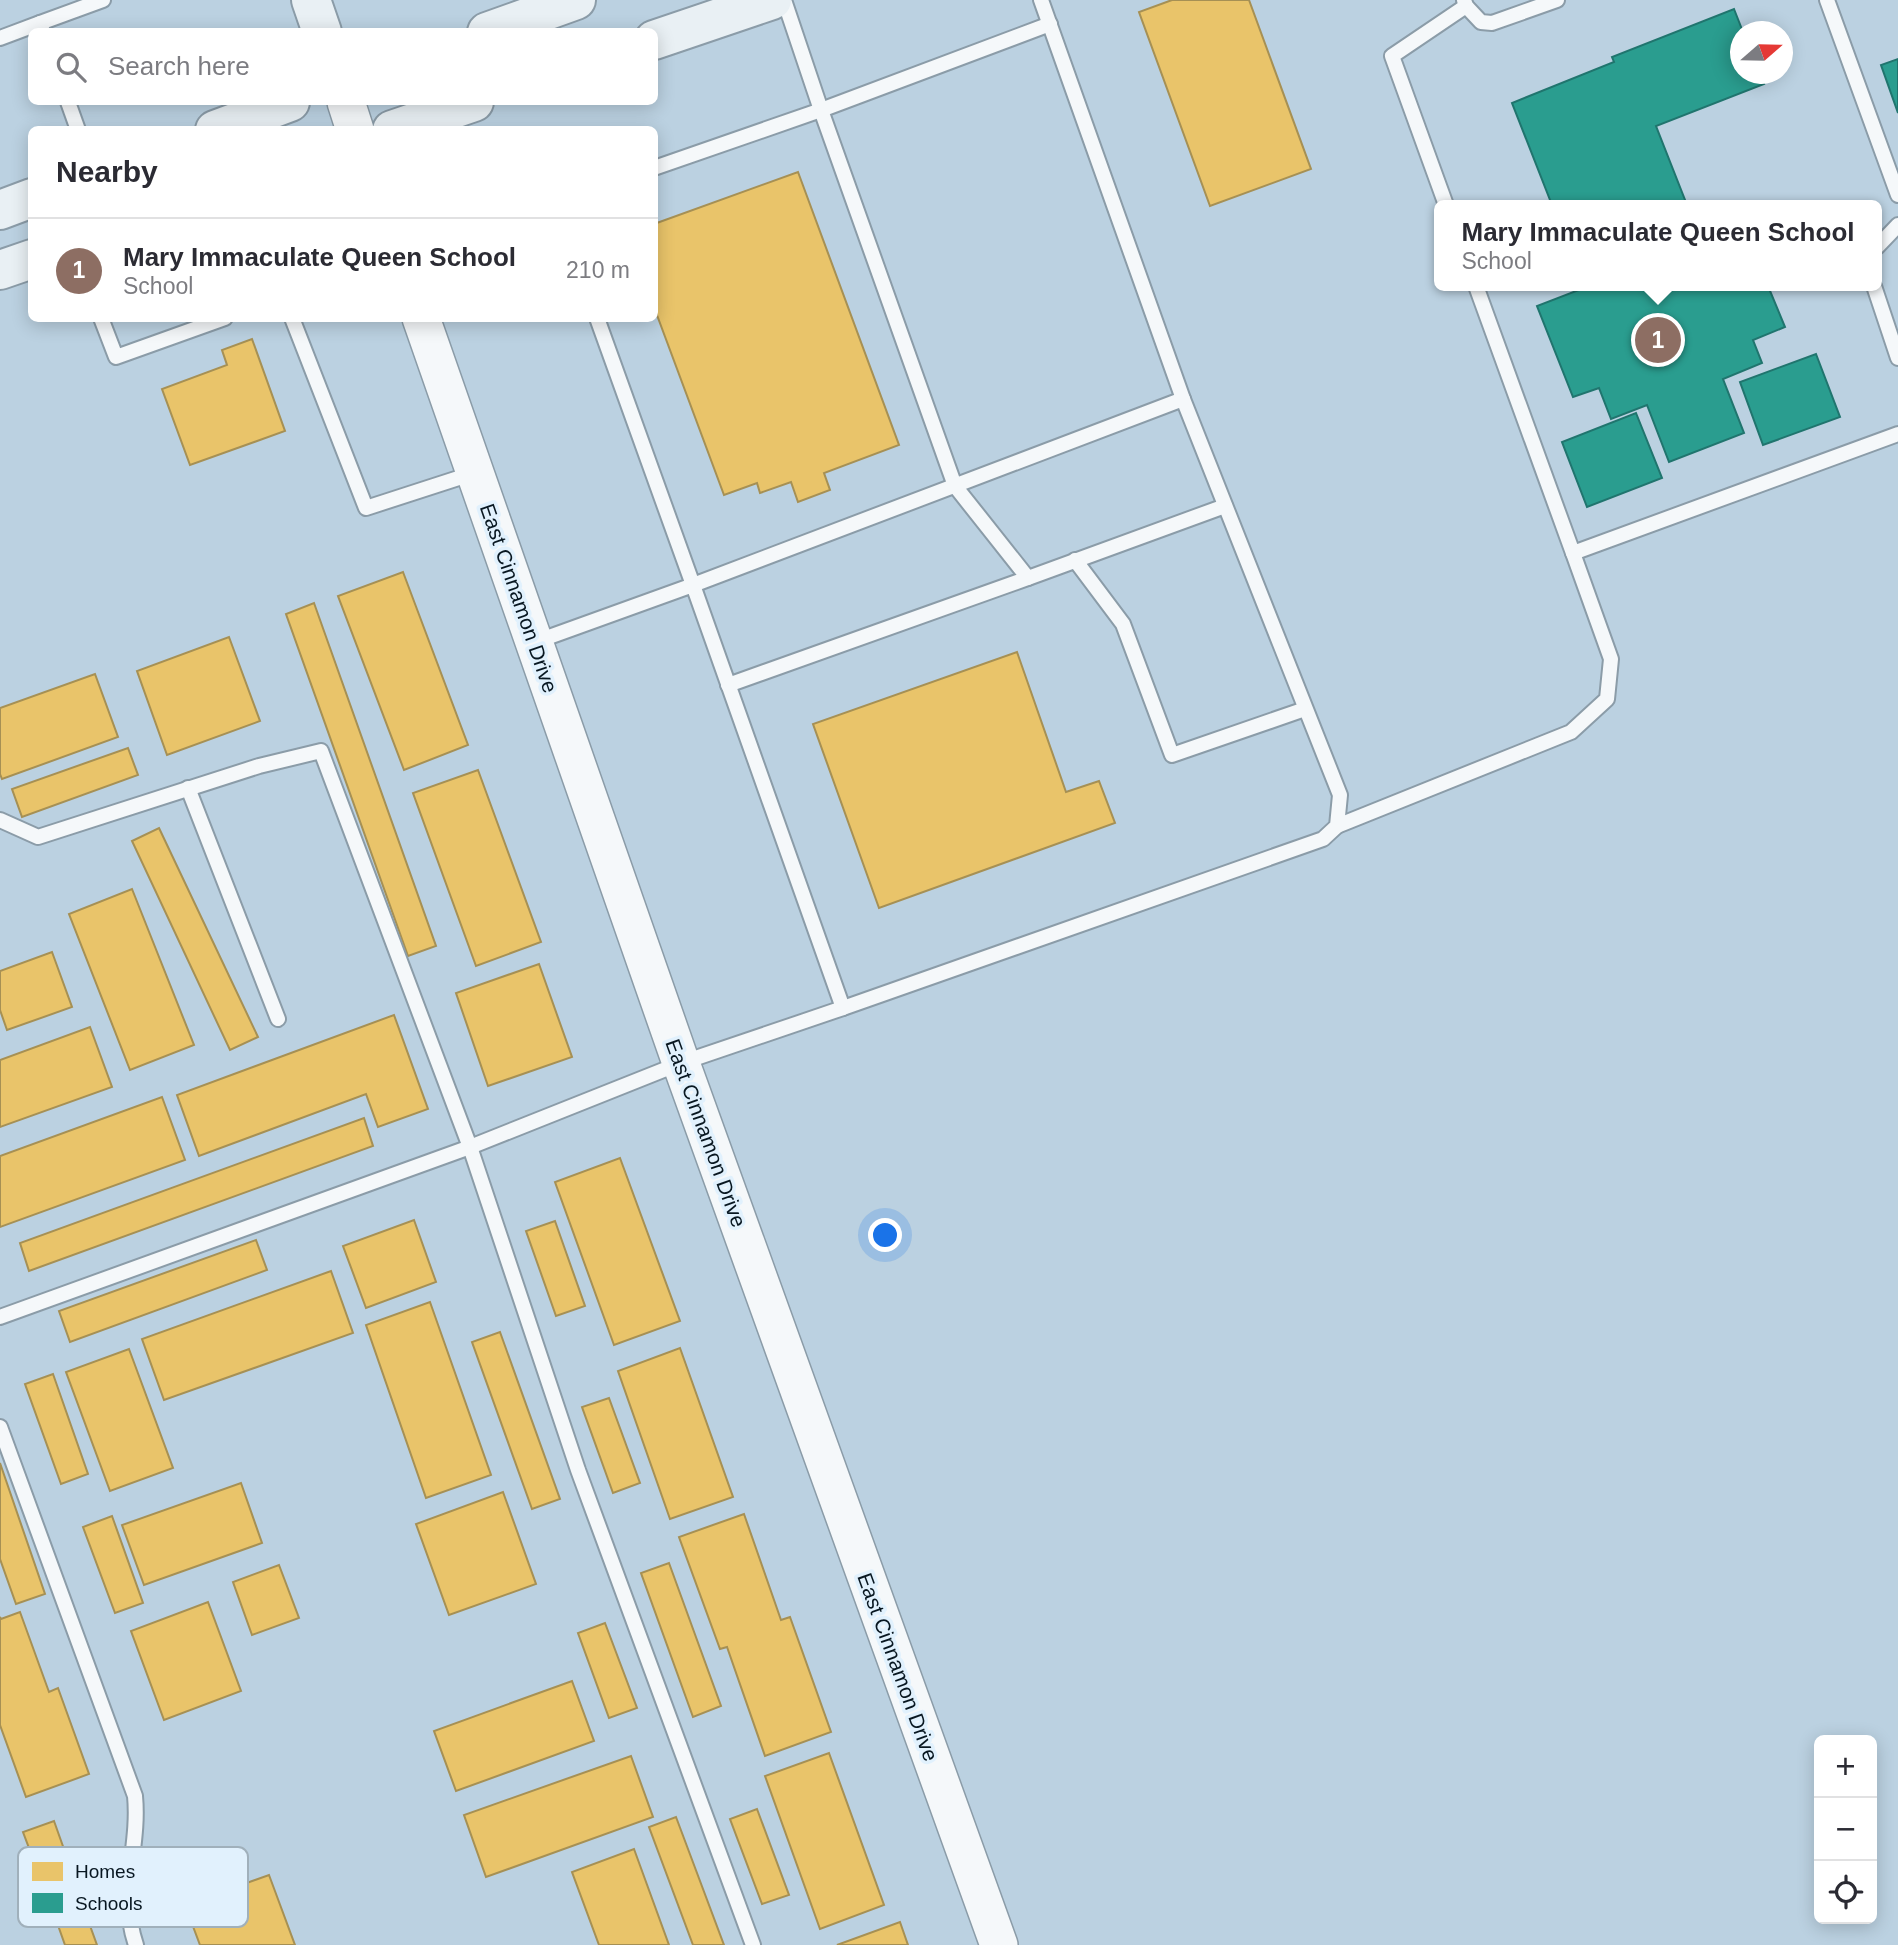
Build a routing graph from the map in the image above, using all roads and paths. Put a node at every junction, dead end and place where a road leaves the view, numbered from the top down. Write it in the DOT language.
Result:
graph roads {
  1 [pos="103,0"];
  2 [pos="311,0"];
  3 [pos="576,0"];
  4 [pos="772,0"];
  5 [pos="784,0"];
  6 [pos="1041,0"];
  7 [pos="1557,0"];
  8 [pos="1827,0"];
  9 [pos="1465,3"];
  10 [pos="1537,3"];
  11 [pos="1050,24"];
  12 [pos="41,27"];
  13 [pos="321,28"];
  14 [pos="498,28"];
  15 [pos="28,30"];
  16 [pos="0,38"];
  17 [pos="658,39"];
  18 [pos="69,105"];
  19 [pos="282,105"];
  20 [pos="347,105"];
  21 [pos="465,105"];
  22 [pos="821,110"];
  23 [pos="77,126"];
  24 [pos="226,126"];
  25 [pos="354,126"];
  26 [pos="404,126"];
  27 [pos="658,167"];
  28 [pos="1898,195"];
  29 [pos="28,200"];
  30 [pos="1444,200"];
  31 [pos="0,210"];
  32 [pos="1898,225"];
  33 [pos="1882,242"];
  34 [pos="28,260"];
  35 [pos="0,270"];
  36 [pos="1478,291"];
  37 [pos="1876,291"];
  38 [pos="103,322"];
  39 [pos="214,322"];
  40 [pos="294,322"];
  41 [pos="422,322"];
  42 [pos="598,322"];
  43 [pos="1898,358"];
  44 [pos="1182,399"];
  45 [pos="1898,435"];
  46 [pos="475,473"];
  47 [pos="955,486"];
  48 [pos="1225,506"];
  49 [pos="1573,553"];
  50 [pos="1075,560"];
  51 [pos="1028,578"];
  52 [pos="693,585"];
  53 [pos="534,642"];
  54 [pos="728,685"];
  55 [pos="1305,709"];
  56 [pos="188,789"];
  57 [pos="0,820"];
  58 [pos="1337,826"];
  59 [pos="842,1008"];
  60 [pos="278,1019"];
  61 [pos="681,1063"];
  62 [pos="470,1147"];
  63 [pos="0,1317"];
  64 [pos="0,1427"];
  65 [pos="132,1847"];
  66 [pos="131,1927"];
  67 [pos="136,1945"];
  68 [pos="753,1945"];
  69 [pos="999,1945"];
  1 -- 12 [label="lane"];
  2 -- 13 [label="main road"];
  3 -- 14 [label="main road"];
  4 -- 17 [label="main road"];
  5 -- 22 [label="lane"];
  6 -- 11 [label="lane"];
  7 -- 10 [label="lane"];
  8 -- 28 [label="lane"];
  9 -- 10 [label="lane"];
  9 -- 30 [label="lane"];
  11 -- 22 [label="lane"];
  11 -- 44 [label="lane"];
  15 -- 16 [label="lane"];
  18 -- 23 [label="lane"];
  19 -- 24 [label="main road"];
  20 -- 25 [label="street"];
  21 -- 26 [label="main road"];
  22 -- 27 [label="lane"];
  22 -- 47 [label="lane"];
  29 -- 31 [label="main road"];
  32 -- 33 [label="lane"];
  34 -- 35 [label="main road"];
  36 -- 49 [label="lane"];
  37 -- 43 [label="lane"];
  38 -- 39 [label="lane"];
  40 -- 46 [label="lane"];
  41 -- 46 [label="street, East Cinnamon Drive"];
  42 -- 52 [label="lane"];
  44 -- 47 [label="lane"];
  44 -- 48 [label="lane"];
  45 -- 49 [label="lane"];
  46 -- 53 [label="street, East Cinnamon Drive"];
  47 -- 51 [label="lane"];
  47 -- 52 [label="lane"];
  48 -- 50 [label="lane"];
  48 -- 55 [label="lane"];
  49 -- 58 [label="lane"];
  50 -- 51 [label="lane"];
  50 -- 55 [label="lane"];
  51 -- 54 [label="lane"];
  52 -- 53 [label="lane"];
  52 -- 54 [label="lane"];
  53 -- 61 [label="street, East Cinnamon Drive"];
  54 -- 59 [label="lane"];
  55 -- 58 [label="lane"];
  56 -- 57 [label="lane"];
  56 -- 60 [label="lane"];
  56 -- 62 [label="lane"];
  58 -- 59 [label="lane"];
  59 -- 61 [label="lane"];
  61 -- 62 [label="lane"];
  61 -- 69 [label="street, East Cinnamon Drive"];
  62 -- 63 [label="lane"];
  62 -- 68 [label="lane"];
  64 -- 65 [label="lane"];
  66 -- 67 [label="lane"];
}
